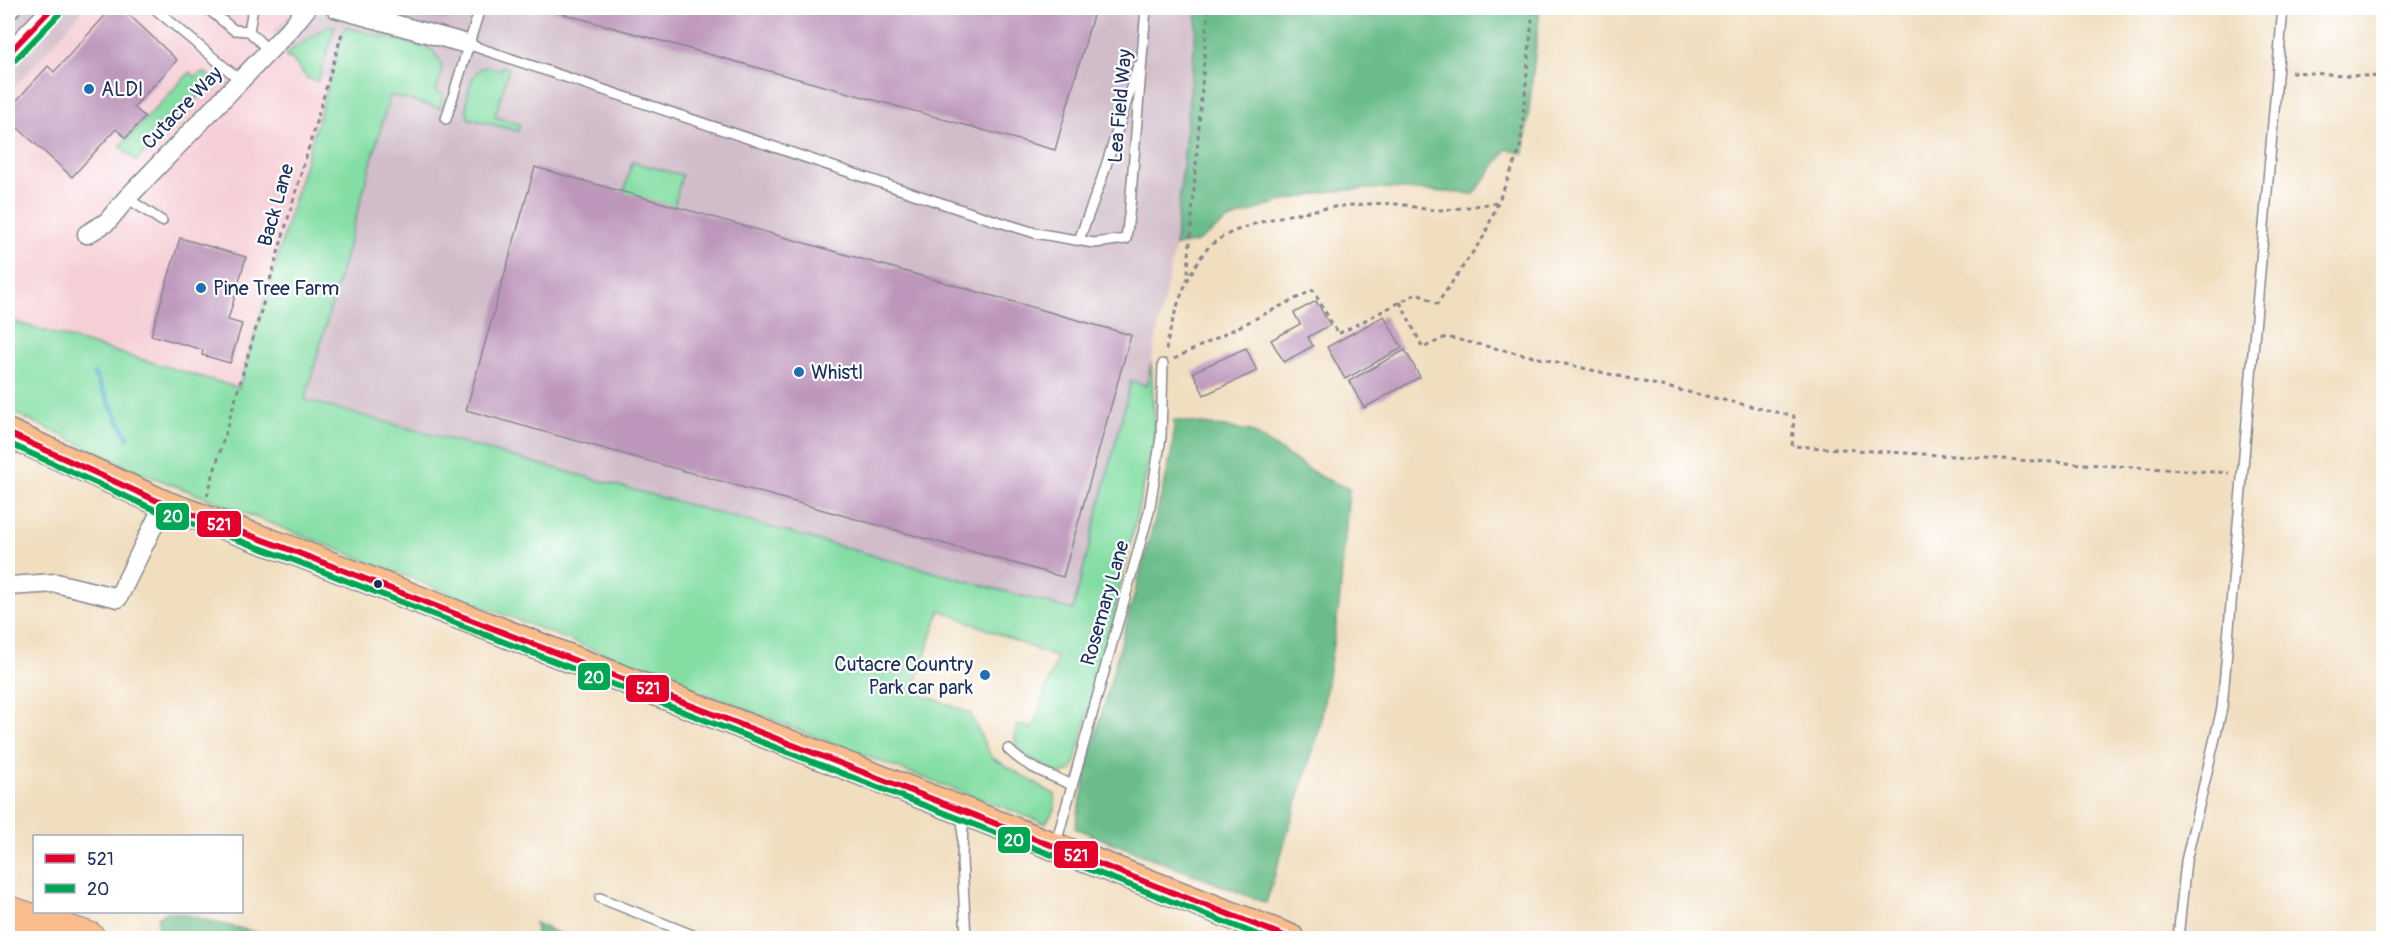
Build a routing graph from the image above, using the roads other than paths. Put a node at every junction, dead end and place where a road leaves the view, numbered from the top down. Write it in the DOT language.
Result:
graph roads {
  1 [pos="11,8"];
  2 [pos="52,8"];
  3 [pos="154,8"];
  4 [pos="207,8"];
  5 [pos="253,8"];
  6 [pos="307,8"];
  7 [pos="335,8"];
  8 [pos="480,8"];
  9 [pos="1146,8"];
  10 [pos="2283,8"];
  11 [pos="8,11"];
  12 [pos="249,31"];
  13 [pos="467,44"];
  14 [pos="268,50"];
  15 [pos="1143,52"];
  16 [pos="8,54"];
  17 [pos="240,80"];
  18 [pos="446,119"];
  19 [pos="127,198"];
  20 [pos="162,221"];
  21 [pos="87,234"];
  22 [pos="1079,240"];
  23 [pos="1163,364"];
  24 [pos="8,433"];
  25 [pos="164,504"];
  26 [pos="8,586"];
  27 [pos="1008,749"];
  28 [pos="1072,785"];
  29 [pos="963,812"];
  30 [pos="1054,847"];
  31 [pos="600,898"];
  32 [pos="8,912"];
  33 [pos="89,939"];
  34 [pos="700,939"];
  35 [pos="966,939"];
  36 [pos="1290,939"];
  37 [pos="2178,939"];
  1 -- 11 [label="street"];
  2 -- 16 [label="street"];
  3 -- 17 [label="lane"];
  4 -- 12 [label="lane"];
  5 -- 12 [label="lane"];
  6 -- 14 [label="street, Cutacre Way"];
  7 -- 13 [label="street"];
  8 -- 13 [label="lane"];
  9 -- 15 [label="lane, Lea Field Way"];
  10 -- 37 [label="lane"];
  12 -- 14 [label="lane"];
  13 -- 18 [label="lane"];
  13 -- 22 [label="lane"];
  14 -- 17 [label="street, Cutacre Way"];
  15 -- 22 [label="lane"];
  15 -- 22 [label="lane, Lea Field Way"];
  17 -- 19 [label="street, Cutacre Way"];
  19 -- 20 [label="lane"];
  19 -- 21 [label="street, Cutacre Way"];
  23 -- 28 [label="lane, Rosemary Lane"];
  24 -- 25 [label="main road"];
  25 -- 26 [label="street"];
  25 -- 29 [label="main road"];
  27 -- 28 [label="lane"];
  28 -- 30 [label="lane, Rosemary Lane"];
  29 -- 30 [label="main road"];
  29 -- 35 [label="lane"];
  30 -- 36 [label="main road"];
  31 -- 34 [label="lane"];
  32 -- 33 [label="highway"];
}
